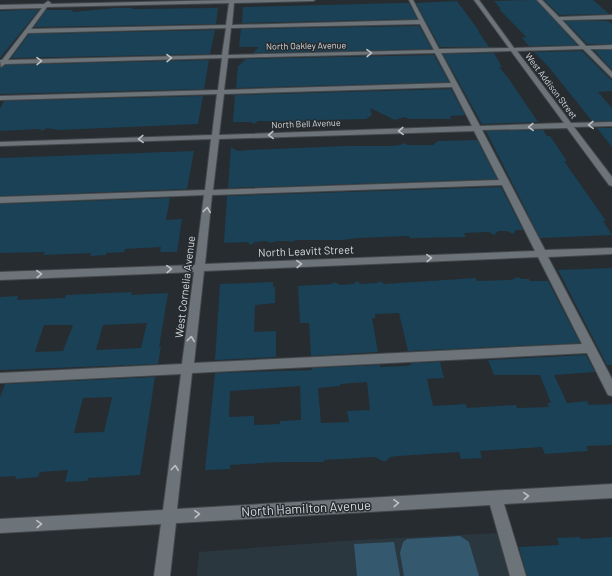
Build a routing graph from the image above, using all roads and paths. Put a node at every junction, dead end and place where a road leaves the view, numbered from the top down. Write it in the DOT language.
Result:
graph roads {
  1 [pos="51,0"];
  2 [pos="313,0"];
  3 [pos="411,0"];
  4 [pos="476,0"];
  5 [pos="539,0"];
  6 [pos="232,1"];
  7 [pos="46,6"];
  8 [pos="0,7"];
  9 [pos="612,17"];
  10 [pos="557,19"];
  11 [pos="422,22"];
  12 [pos="229,26"];
  13 [pos="27,31"];
  14 [pos="612,47"];
  15 [pos="584,48"];
  16 [pos="513,49"];
  17 [pos="437,51"];
  18 [pos="225,57"];
  19 [pos="1,64"];
  20 [pos="612,76"];
  21 [pos="455,85"];
  22 [pos="221,92"];
  23 [pos="0,98"];
  24 [pos="612,124"];
  25 [pos="570,126"];
  26 [pos="477,129"];
  27 [pos="215,137"];
  28 [pos="0,144"];
  29 [pos="505,182"];
  30 [pos="612,183"];
  31 [pos="208,194"];
  32 [pos="0,200"];
  33 [pos="612,251"];
  34 [pos="541,254"];
  35 [pos="200,268"];
  36 [pos="0,276"];
  37 [pos="590,348"];
  38 [pos="187,369"];
  39 [pos="0,378"];
  40 [pos="612,391"];
  41 [pos="612,490"];
  42 [pos="495,497"];
  43 [pos="169,516"];
  44 [pos="0,526"];
  45 [pos="162,576"];
  46 [pos="518,576"];
  1 -- 7 [label="street"];
  2 -- 6 [label="street"];
  3 -- 11 [label="street"];
  4 -- 16 [label="street, West Addison Street"];
  5 -- 10 [label="street"];
  6 -- 7 [label="street"];
  6 -- 12 [label="street, West Cornelia Avenue"];
  7 -- 8 [label="street"];
  7 -- 13 [label="street"];
  9 -- 10 [label="street"];
  10 -- 15 [label="street"];
  11 -- 12 [label="street"];
  11 -- 17 [label="street"];
  12 -- 13 [label="street"];
  12 -- 18 [label="street, West Cornelia Avenue"];
  13 -- 19 [label="street"];
  14 -- 15 [label="street, North Oakley Avenue"];
  15 -- 16 [label="street, North Oakley Avenue"];
  15 -- 20 [label="street"];
  16 -- 17 [label="street, North Oakley Avenue"];
  16 -- 25 [label="street, West Addison Street"];
  18 -- 17 [label="street, North Oakley Avenue, one-way"];
  17 -- 21 [label="street"];
  19 -- 18 [label="street, North Oakley Avenue, one-way"];
  18 -- 22 [label="street, West Cornelia Avenue"];
  21 -- 22 [label="street"];
  21 -- 26 [label="street"];
  22 -- 23 [label="street"];
  22 -- 27 [label="street, West Cornelia Avenue"];
  24 -- 25 [label="street, North Bell Avenue, one-way"];
  25 -- 26 [label="street, North Bell Avenue, one-way"];
  25 -- 30 [label="street, West Addison Street"];
  26 -- 27 [label="street, North Bell Avenue, one-way"];
  26 -- 29 [label="street"];
  27 -- 28 [label="street, North Bell Avenue, one-way"];
  27 -- 31 [label="street, West Cornelia Avenue"];
  29 -- 31 [label="street"];
  29 -- 34 [label="street"];
  31 -- 32 [label="street"];
  35 -- 31 [label="street, West Cornelia Avenue, one-way"];
  33 -- 34 [label="street, North Leavitt Street"];
  35 -- 34 [label="street, North Leavitt Street, one-way"];
  34 -- 37 [label="street"];
  36 -- 35 [label="street, North Leavitt Street, one-way"];
  38 -- 35 [label="street, West Cornelia Avenue, one-way"];
  37 -- 38 [label="street"];
  37 -- 40 [label="street"];
  38 -- 39 [label="street"];
  43 -- 38 [label="street, West Cornelia Avenue, one-way"];
  42 -- 41 [label="street, North Hamilton Avenue, one-way"];
  43 -- 42 [label="street, North Hamilton Avenue, one-way"];
  42 -- 46 [label="street"];
  44 -- 43 [label="street, North Hamilton Avenue, one-way"];
  43 -- 45 [label="street, West Cornelia Avenue"];
}
